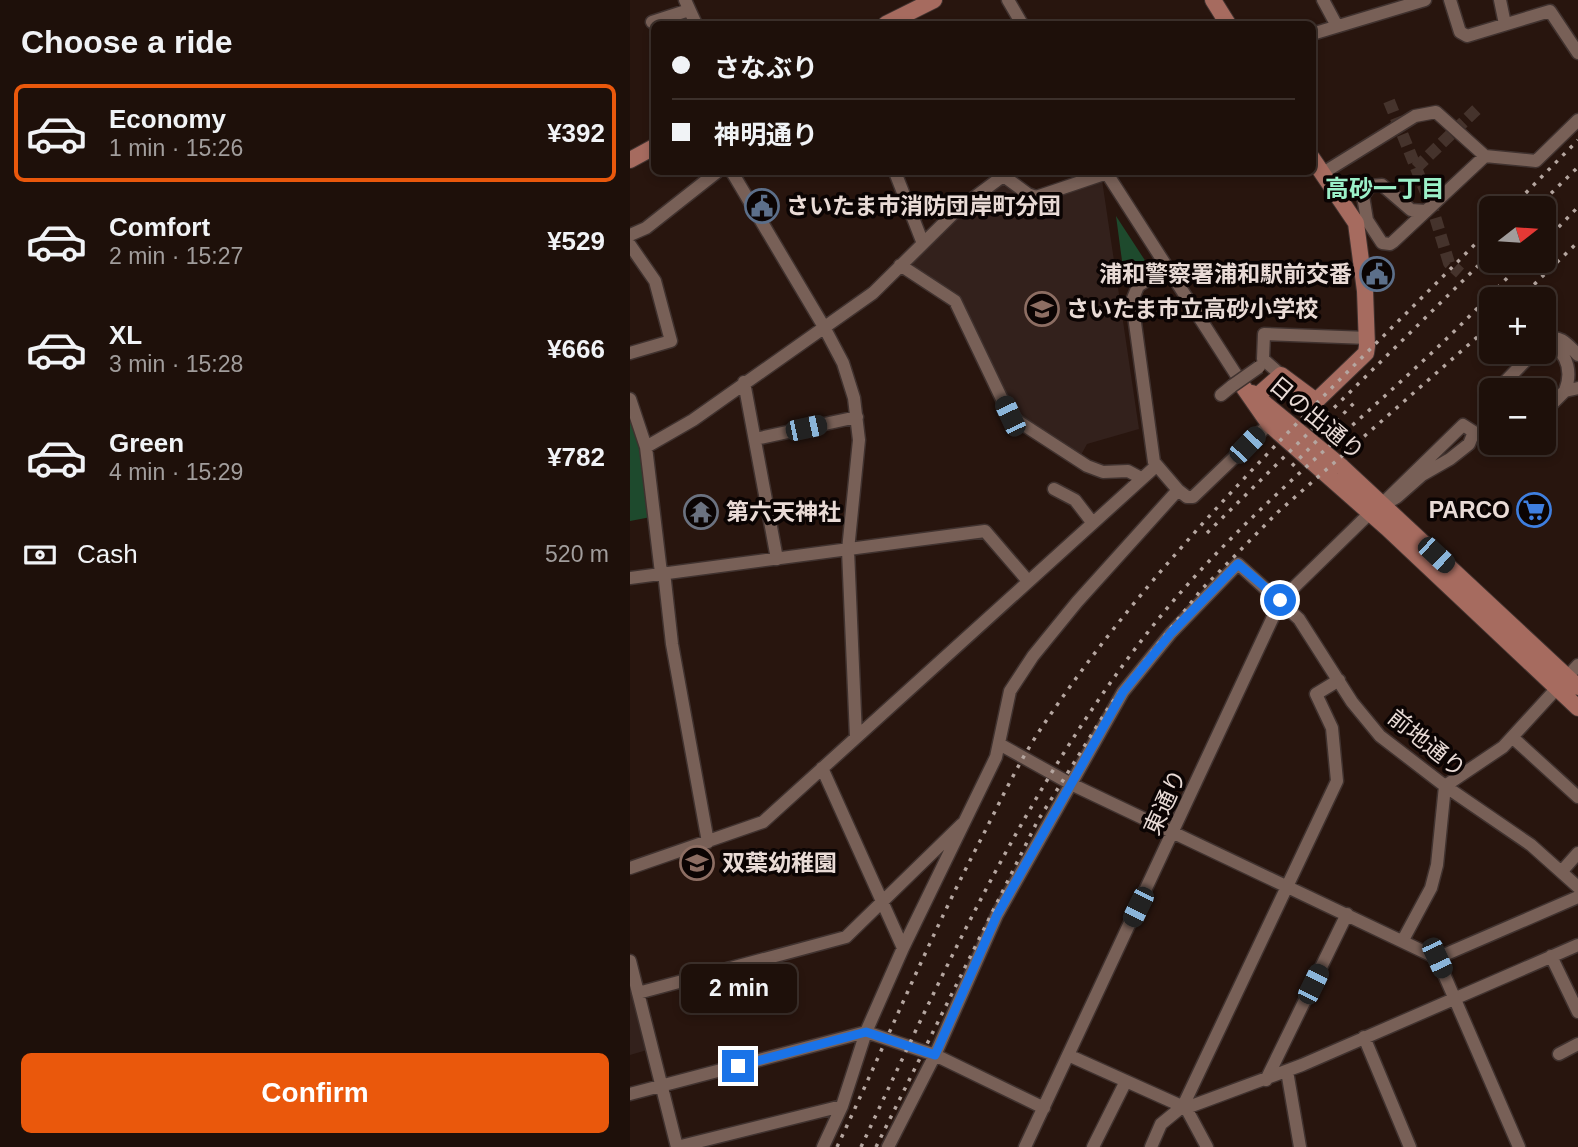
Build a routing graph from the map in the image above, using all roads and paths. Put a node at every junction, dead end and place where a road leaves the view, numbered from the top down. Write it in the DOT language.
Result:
graph roads {
  1 [pos="934,0"];
  2 [pos="1008,0"];
  3 [pos="1213,0"];
  4 [pos="1323,0"];
  5 [pos="1425,0"];
  6 [pos="1450,0"];
  7 [pos="1500,0"];
  8 [pos="1399,4"];
  9 [pos="687,5"];
  10 [pos="1553,6"];
  11 [pos="913,18"];
  12 [pos="654,21"];
  13 [pos="695,21"];
  14 [pos="1020,21"];
  15 [pos="1226,21"];
  16 [pos="1506,24"];
  17 [pos="1337,26"];
  18 [pos="1316,33"];
  19 [pos="1578,53"];
  20 [pos="1578,120"];
  21 [pos="651,149"];
  22 [pos="1485,156"];
  23 [pos="630,160"];
  24 [pos="1316,163"];
  25 [pos="1323,173"];
  26 [pos="713,175"];
  27 [pos="734,175"];
  28 [pos="896,175"];
  29 [pos="999,175"];
  30 [pos="1001,175"];
  31 [pos="1098,175"];
  32 [pos="1108,175"];
  33 [pos="1426,211"];
  34 [pos="1361,222"];
  35 [pos="630,235"];
  36 [pos="922,241"];
  37 [pos="630,245"];
  38 [pos="901,265"];
  39 [pos="1166,268"];
  40 [pos="824,327"];
  41 [pos="1368,338"];
  42 [pos="1556,338"];
  43 [pos="1556,348"];
  44 [pos="630,353"];
  45 [pos="1578,355"];
  46 [pos="1522,364"];
  47 [pos="1259,367"];
  48 [pos="1281,375"];
  49 [pos="1509,378"];
  50 [pos="744,382"];
  51 [pos="1572,389"];
  52 [pos="1244,390"];
  53 [pos="1222,396"];
  54 [pos="630,399"];
  55 [pos="1556,402"];
  56 [pos="857,417"];
  57 [pos="1269,424"];
  58 [pos="755,439"];
  59 [pos="646,447"];
  60 [pos="1156,466"];
  61 [pos="1141,478"];
  62 [pos="1054,489"];
  63 [pos="1178,490"];
  64 [pos="1376,508"];
  65 [pos="1093,522"];
  66 [pos="848,550"];
  67 [pos="777,559"];
  68 [pos="663,573"];
  69 [pos="630,578"];
  70 [pos="1028,580"];
  71 [pos="1280,600"];
  72 [pos="1570,679"];
  73 [pos="1339,680"];
  74 [pos="1578,708"];
  75 [pos="856,737"];
  76 [pos="1512,737"];
  77 [pos="1000,745"];
  78 [pos="822,768"];
  79 [pos="1069,783"];
  80 [pos="1445,786"];
  81 [pos="1578,797"];
  82 [pos="964,823"];
  83 [pos="1173,834"];
  84 [pos="708,842"];
  85 [pos="1578,853"];
  86 [pos="630,868"];
  87 [pos="1562,871"];
  88 [pos="1288,886"];
  89 [pos="1578,887"];
  90 [pos="1578,897"];
  91 [pos="883,900"];
  92 [pos="1347,914"];
  93 [pos="1404,940"];
  94 [pos="1578,945"];
  95 [pos="904,948"];
  96 [pos="1551,956"];
  97 [pos="1437,958"];
  98 [pos="630,961"];
  99 [pos="638,993"];
  100 [pos="1456,999"];
  101 [pos="1578,1012"];
  102 [pos="866,1032"];
  103 [pos="1364,1037"];
  104 [pos="1578,1044"];
  105 [pos="931,1053"];
  106 [pos="1559,1054"];
  107 [pos="1068,1055"];
  108 [pos="1287,1071"];
  109 [pos="1266,1080"];
  110 [pos="1126,1081"];
  111 [pos="662,1086"];
  112 [pos="630,1094"];
  113 [pos="842,1106"];
  114 [pos="1185,1107"];
  115 [pos="1044,1108"];
  116 [pos="677,1147"];
  117 [pos="823,1147"];
  118 [pos="888,1147"];
  119 [pos="1025,1147"];
  120 [pos="1093,1147"];
  121 [pos="1151,1147"];
  122 [pos="1207,1147"];
  123 [pos="1300,1147"];
  124 [pos="1410,1147"];
  125 [pos="1519,1147"];
  1 -- 11 [label="main road"];
  2 -- 14 [label="street"];
  3 -- 15 [label="main road"];
  4 -- 17 [label="street"];
  5 -- 8 [label="street"];
  6 -- 16 [label="street"];
  7 -- 16 [label="street"];
  8 -- 17 [label="street"];
  9 -- 12 [label="street"];
  9 -- 13 [label="street"];
  10 -- 16 [label="street"];
  10 -- 19 [label="street"];
  17 -- 18 [label="street"];
  20 -- 22 [label="street"];
  21 -- 23 [label="main road"];
  22 -- 25 [label="street"];
  22 -- 33 [label="street"];
  24 -- 25 [label="main road"];
  25 -- 34 [label="main road"];
  26 -- 35 [label="street"];
  27 -- 40 [label="street"];
  28 -- 36 [label="street"];
  29 -- 36 [label="street"];
  30 -- 31 [label="street"];
  32 -- 39 [label="street"];
  33 -- 34 [label="street"];
  33 -- 34 [label="street"];
  34 -- 41 [label="main road"];
  36 -- 38 [label="street"];
  37 -- 44 [label="street"];
  38 -- 40 [label="street"];
  38 -- 61 [label="street"];
  39 -- 52 [label="street"];
  39 -- 60 [label="street"];
  40 -- 50 [label="street"];
  40 -- 56 [label="street"];
  41 -- 48 [label="main road"];
  41 -- 48 [label="street"];
  42 -- 45 [label="street"];
  43 -- 51 [label="street"];
  46 -- 49 [label="street"];
  47 -- 52 [label="street, bridge"];
  48 -- 52 [label="main road"];
  50 -- 58 [label="street"];
  50 -- 59 [label="street"];
  51 -- 55 [label="street"];
  52 -- 53 [label="street"];
  52 -- 57 [label="main road, 日の出通り"];
  52 -- 64 [label="main road, 日の出通り"];
  54 -- 59 [label="street"];
  56 -- 58 [label="street"];
  56 -- 66 [label="street"];
  57 -- 63 [label="street"];
  57 -- 64 [label="main road, 日の出通り"];
  58 -- 67 [label="street"];
  59 -- 68 [label="street"];
  60 -- 61 [label="street"];
  60 -- 63 [label="street"];
  61 -- 65 [label="street"];
  62 -- 65 [label="street"];
  63 -- 77 [label="street"];
  64 -- 64 [label="street"];
  64 -- 71 [label="street, 東通り"];
  64 -- 72 [label="main road, 日の出通り"];
  65 -- 70 [label="street"];
  66 -- 67 [label="street"];
  66 -- 70 [label="street"];
  66 -- 75 [label="street"];
  67 -- 68 [label="street"];
  68 -- 69 [label="street"];
  68 -- 84 [label="street"];
  70 -- 75 [label="street"];
  71 -- 73 [label="street, 前地通り"];
  71 -- 79 [label="street, 前地通り"];
  71 -- 83 [label="street, 東通り"];
  72 -- 74 [label="main road, 日の出通り"];
  72 -- 76 [label="street"];
  73 -- 80 [label="street, 前地通り"];
  73 -- 88 [label="street"];
  75 -- 78 [label="street"];
  76 -- 80 [label="street"];
  76 -- 81 [label="street"];
  77 -- 79 [label="street"];
  77 -- 82 [label="street"];
  78 -- 84 [label="street"];
  78 -- 91 [label="street"];
  79 -- 83 [label="street"];
  79 -- 105 [label="street"];
  80 -- 87 [label="street, 前地通り"];
  80 -- 93 [label="street"];
  82 -- 91 [label="street"];
  82 -- 95 [label="street"];
  83 -- 88 [label="street"];
  83 -- 107 [label="street, 東通り"];
  84 -- 86 [label="street"];
  85 -- 87 [label="street"];
  87 -- 89 [label="street, 前地通り"];
  88 -- 92 [label="street"];
  88 -- 114 [label="street"];
  90 -- 97 [label="street"];
  91 -- 95 [label="street"];
  91 -- 99 [label="street"];
  92 -- 93 [label="street"];
  92 -- 109 [label="street"];
  93 -- 97 [label="street"];
  94 -- 96 [label="street"];
  95 -- 102 [label="street"];
  96 -- 100 [label="street"];
  96 -- 101 [label="street"];
  97 -- 100 [label="street"];
  98 -- 99 [label="street"];
  99 -- 111 [label="street"];
  100 -- 103 [label="street"];
  100 -- 125 [label="street"];
  102 -- 105 [label="street"];
  102 -- 111 [label="street"];
  102 -- 113 [label="street"];
  103 -- 108 [label="street"];
  103 -- 124 [label="street"];
  104 -- 106 [label="street"];
  105 -- 115 [label="street"];
  105 -- 118 [label="street"];
  107 -- 110 [label="street"];
  107 -- 115 [label="street, 東通り"];
  108 -- 109 [label="street"];
  108 -- 123 [label="street"];
  109 -- 114 [label="street"];
  110 -- 114 [label="street"];
  110 -- 120 [label="street"];
  111 -- 112 [label="street"];
  111 -- 116 [label="street"];
  113 -- 116 [label="street"];
  113 -- 117 [label="street"];
  114 -- 121 [label="street"];
  114 -- 122 [label="street"];
  115 -- 119 [label="street, 東通り"];
}
